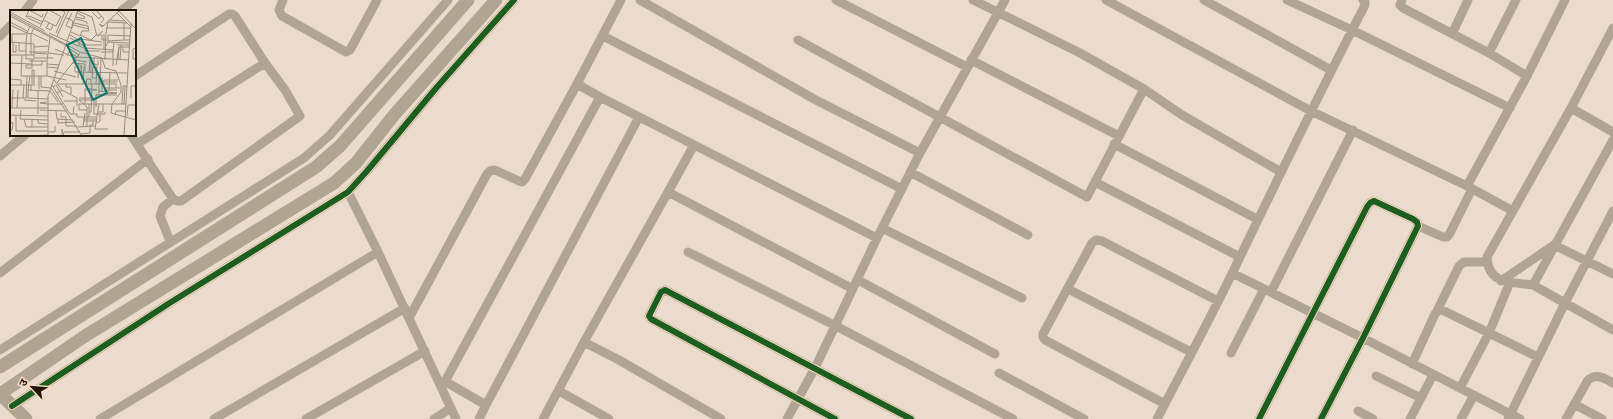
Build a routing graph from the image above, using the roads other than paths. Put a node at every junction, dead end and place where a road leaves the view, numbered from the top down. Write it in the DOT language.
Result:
graph roads {
  1 [pos="32,0"];
  2 [pos="135,0"];
  3 [pos="283,0"];
  4 [pos="377,0"];
  5 [pos="448,0"];
  6 [pos="468,0"];
  7 [pos="496,0"];
  8 [pos="514,0"];
  9 [pos="621,0"];
  10 [pos="640,0"];
  11 [pos="836,0"];
  12 [pos="973,0"];
  13 [pos="1005,0"];
  14 [pos="1106,0"];
  15 [pos="1204,0"];
  16 [pos="1287,0"];
  17 [pos="1363,0"];
  18 [pos="1402,0"];
  19 [pos="1468,0"];
  20 [pos="1516,0"];
  21 [pos="1565,0"];
  22 [pos="26,10"];
  23 [pos="122,10"];
  24 [pos="998,13"];
  25 [pos="10,26"];
  26 [pos="1613,28"];
  27 [pos="1352,30"];
  28 [pos="1452,34"];
  29 [pos="0,36"];
  30 [pos="603,36"];
  31 [pos="798,40"];
  32 [pos="1489,53"];
  33 [pos="265,63"];
  34 [pos="969,64"];
  35 [pos="1331,70"];
  36 [pos="136,75"];
  37 [pos="1527,76"];
  38 [pos="577,84"];
  39 [pos="1144,89"];
  40 [pos="600,97"];
  41 [pos="1510,108"];
  42 [pos="1571,108"];
  43 [pos="1311,110"];
  44 [pos="640,117"];
  45 [pos="940,117"];
  46 [pos="1353,130"];
  47 [pos="1613,132"];
  48 [pos="24,136"];
  49 [pos="133,136"];
  50 [pos="1117,140"];
  51 [pos="1613,140"];
  52 [pos="137,144"];
  53 [pos="694,145"];
  54 [pos="920,153"];
  55 [pos="0,156"];
  56 [pos="148,159"];
  57 [pos="910,172"];
  58 [pos="1281,172"];
  59 [pos="1095,182"];
  60 [pos="1470,188"];
  61 [pos="902,189"];
  62 [pos="348,192"];
  63 [pos="668,192"];
  64 [pos="173,199"];
  65 [pos="1513,211"];
  66 [pos="1613,213"];
  67 [pos="1257,219"];
  68 [pos="1418,226"];
  69 [pos="882,228"];
  70 [pos="1028,235"];
  71 [pos="877,238"];
  72 [pos="170,241"];
  73 [pos="1554,245"];
  74 [pos="378,252"];
  75 [pos="688,252"];
  76 [pos="1240,257"];
  77 [pos="1487,262"];
  78 [pos="1587,262"];
  79 [pos="0,272"];
  80 [pos="1232,273"];
  81 [pos="1613,274"];
  82 [pos="858,280"];
  83 [pos="1506,282"];
  84 [pos="1533,285"];
  85 [pos="853,289"];
  86 [pos="1068,289"];
  87 [pos="1267,290"];
  88 [pos="1022,298"];
  89 [pos="1218,300"];
  90 [pos="1565,304"];
  91 [pos="405,308"];
  92 [pos="1437,311"];
  93 [pos="1314,313"];
  94 [pos="410,318"];
  95 [pos="836,326"];
  96 [pos="1613,330"];
  97 [pos="1489,333"];
  98 [pos="1363,338"];
  99 [pos="584,342"];
  100 [pos="0,350"];
  101 [pos="425,351"];
  102 [pos="1191,352"];
  103 [pos="1231,353"];
  104 [pos="995,354"];
  105 [pos="1538,357"];
  106 [pos="1412,364"];
  107 [pos="0,367"];
  108 [pos="815,368"];
  109 [pos="999,373"];
  110 [pos="1434,374"];
  111 [pos="1376,376"];
  112 [pos="1613,383"];
  113 [pos="444,384"];
  114 [pos="1460,388"];
  115 [pos="559,391"];
  116 [pos="0,394"];
  117 [pos="1474,395"];
  118 [pos="1421,398"];
  119 [pos="799,400"];
  120 [pos="1165,404"];
  121 [pos="1574,404"];
  122 [pos="486,405"];
  123 [pos="12,406"];
  124 [pos="451,408"];
  125 [pos="1358,411"];
  126 [pos="1509,417"];
  127 [pos="23,418"];
  128 [pos="100,419"];
  129 [pos="214,419"];
  130 [pos="306,419"];
  131 [pos="434,419"];
  132 [pos="456,419"];
  133 [pos="479,419"];
  134 [pos="543,419"];
  135 [pos="609,419"];
  136 [pos="721,419"];
  137 [pos="787,419"];
  138 [pos="835,419"];
  139 [pos="911,419"];
  140 [pos="1013,419"];
  141 [pos="1084,419"];
  142 [pos="1157,419"];
  143 [pos="1259,419"];
  144 [pos="1321,419"];
  145 [pos="1373,419"];
  146 [pos="1410,419"];
  147 [pos="1461,419"];
  148 [pos="1520,419"];
  149 [pos="1566,419"];
  150 [pos="1602,419"];
  1 -- 22 [label="street"];
  2 -- 23 [label="street"];
  3 -- 4 [label="street"];
  5 -- 72 [label="street"];
  6 -- 107 [label="street"];
  7 -- 116 [label="street"];
  8 -- 62 [label="street"];
  9 -- 30 [label="street"];
  10 -- 54 [label="street"];
  11 -- 34 [label="street"];
  12 -- 24 [label="street"];
  13 -- 24 [label="street"];
  14 -- 43 [label="street"];
  15 -- 35 [label="street"];
  16 -- 27 [label="street"];
  17 -- 27 [label="street"];
  18 -- 28 [label="street"];
  19 -- 28 [label="street"];
  20 -- 32 [label="street"];
  21 -- 37 [label="street"];
  24 -- 34 [label="street"];
  24 -- 39 [label="street"];
  25 -- 29 [label="street"];
  26 -- 42 [label="street"];
  27 -- 35 [label="street"];
  27 -- 41 [label="street"];
  28 -- 32 [label="street"];
  30 -- 38 [label="street"];
  30 -- 61 [label="street"];
  31 -- 45 [label="street"];
  32 -- 37 [label="street"];
  33 -- 36 [label="street"];
  33 -- 52 [label="street"];
  33 -- 64 [label="street"];
  34 -- 45 [label="street"];
  34 -- 50 [label="street"];
  35 -- 43 [label="street"];
  37 -- 41 [label="street"];
  38 -- 40 [label="street"];
  38 -- 94 [label="street"];
  39 -- 50 [label="street"];
  39 -- 58 [label="street"];
  40 -- 44 [label="street"];
  40 -- 113 [label="street"];
  41 -- 60 [label="street"];
  42 -- 47 [label="street"];
  42 -- 65 [label="street"];
  43 -- 46 [label="street"];
  43 -- 58 [label="street"];
  44 -- 53 [label="street"];
  44 -- 122 [label="street"];
  45 -- 54 [label="street"];
  45 -- 59 [label="street"];
  46 -- 60 [label="street"];
  46 -- 87 [label="street"];
  48 -- 55 [label="street"];
  49 -- 52 [label="street"];
  50 -- 59 [label="street"];
  50 -- 67 [label="street"];
  51 -- 73 [label="street"];
  52 -- 56 [label="street"];
  53 -- 63 [label="street"];
  53 -- 71 [label="street"];
  54 -- 57 [label="street"];
  56 -- 64 [label="street"];
  56 -- 79 [label="street"];
  57 -- 61 [label="street"];
  57 -- 70 [label="street"];
  58 -- 67 [label="street"];
  59 -- 76 [label="street"];
  60 -- 65 [label="street"];
  60 -- 68 [label="street"];
  61 -- 69 [label="street"];
  62 -- 74 [label="street"];
  62 -- 123 [label="street"];
  63 -- 85 [label="street"];
  63 -- 99 [label="street"];
  64 -- 72 [label="street"];
  65 -- 77 [label="street"];
  66 -- 78 [label="street"];
  67 -- 76 [label="street"];
  68 -- 93 [label="street"];
  68 -- 98 [label="street"];
  69 -- 71 [label="street"];
  69 -- 88 [label="street"];
  71 -- 82 [label="street"];
  72 -- 100 [label="street"];
  73 -- 78 [label="street"];
  73 -- 83 [label="street"];
  73 -- 84 [label="street"];
  74 -- 91 [label="street"];
  74 -- 128 [label="street"];
  75 -- 95 [label="street"];
  76 -- 80 [label="street"];
  77 -- 83 [label="street"];
  77 -- 92 [label="street"];
  78 -- 81 [label="street"];
  78 -- 90 [label="street"];
  80 -- 87 [label="street"];
  80 -- 89 [label="street"];
  82 -- 85 [label="street"];
  82 -- 104 [label="street"];
  83 -- 84 [label="street"];
  83 -- 97 [label="street"];
  84 -- 90 [label="street"];
  85 -- 95 [label="street"];
  86 -- 89 [label="street"];
  86 -- 102 [label="street"];
  86 -- 120 [label="street"];
  87 -- 93 [label="street"];
  87 -- 103 [label="street"];
  89 -- 102 [label="street"];
  90 -- 96 [label="street"];
  90 -- 105 [label="street"];
  91 -- 94 [label="street"];
  91 -- 129 [label="street"];
  92 -- 97 [label="street"];
  92 -- 106 [label="street"];
  93 -- 98 [label="street"];
  93 -- 143 [label="street"];
  94 -- 101 [label="street"];
  95 -- 108 [label="street"];
  95 -- 140 [label="street"];
  97 -- 105 [label="street"];
  97 -- 114 [label="street"];
  98 -- 106 [label="street"];
  98 -- 144 [label="street"];
  99 -- 115 [label="street"];
  99 -- 136 [label="street"];
  101 -- 113 [label="street"];
  101 -- 130 [label="street"];
  102 -- 120 [label="street"];
  105 -- 126 [label="street"];
  106 -- 110 [label="street"];
  108 -- 119 [label="street"];
  108 -- 119 [label="street"];
  108 -- 139 [label="street"];
  109 -- 141 [label="street"];
  110 -- 114 [label="street"];
  110 -- 118 [label="street"];
  111 -- 118 [label="street"];
  112 -- 121 [label="street"];
  113 -- 122 [label="street"];
  113 -- 124 [label="street"];
  114 -- 117 [label="street"];
  115 -- 134 [label="street"];
  115 -- 135 [label="street"];
  116 -- 123 [label="street"];
  117 -- 126 [label="street"];
  117 -- 147 [label="street"];
  118 -- 146 [label="street"];
  119 -- 137 [label="street"];
  119 -- 138 [label="street"];
  120 -- 142 [label="street"];
  121 -- 149 [label="street"];
  121 -- 150 [label="street"];
  122 -- 133 [label="street"];
  123 -- 127 [label="street"];
  124 -- 131 [label="street"];
  124 -- 132 [label="street"];
  125 -- 145 [label="street"];
  126 -- 148 [label="street"];
}
